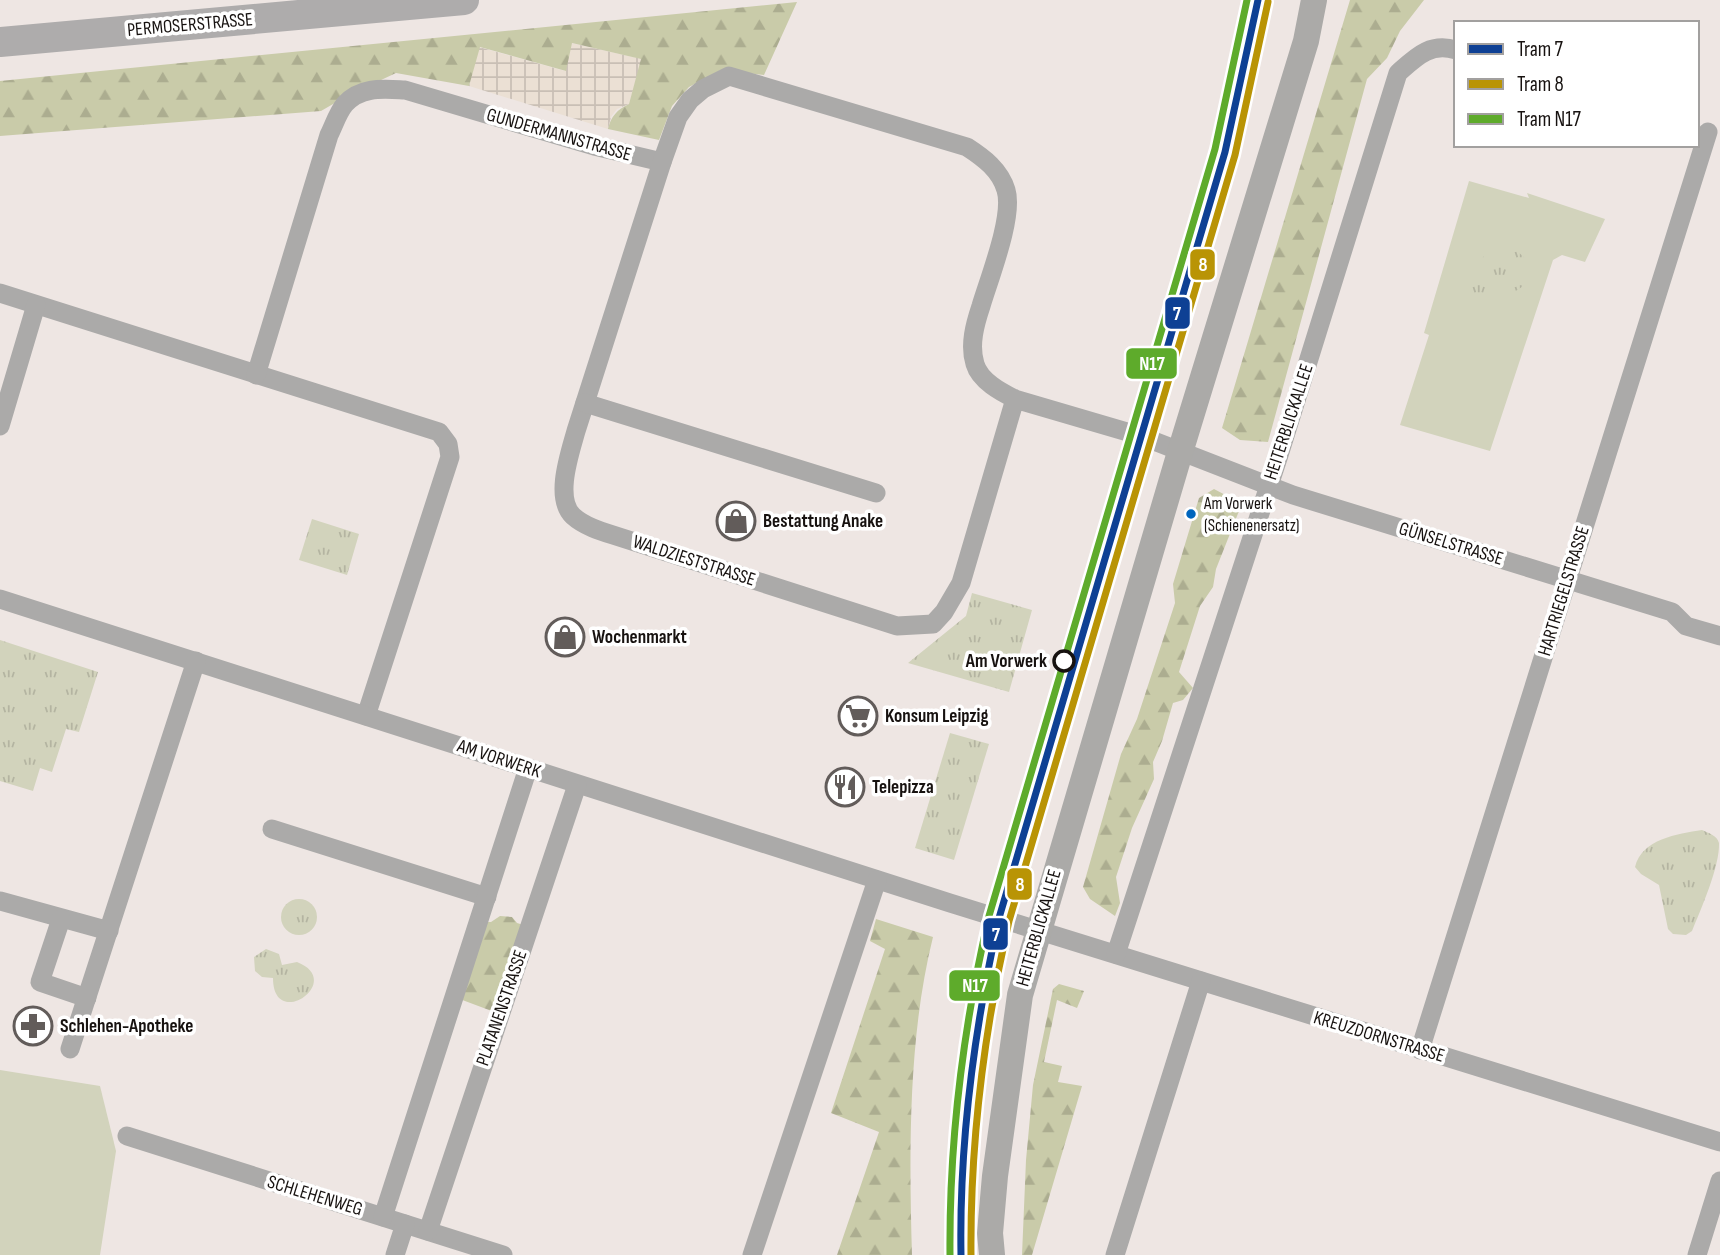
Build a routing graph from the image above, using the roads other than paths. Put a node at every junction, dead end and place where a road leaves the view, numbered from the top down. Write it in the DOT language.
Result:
graph roads {
  1 [pos="464,0"];
  2 [pos="1314,0"];
  3 [pos="0,42"];
  4 [pos="1454,49"];
  5 [pos="1708,132"];
  6 [pos="662,162"];
  7 [pos="0,293"];
  8 [pos="36,305"];
  9 [pos="256,375"];
  10 [pos="1015,399"];
  11 [pos="585,403"];
  12 [pos="0,426"];
  13 [pos="1181,450"];
  14 [pos="1268,486"];
  15 [pos="876,493"];
  16 [pos="1568,580"];
  17 [pos="0,599"];
  18 [pos="1720,636"];
  19 [pos="196,662"];
  20 [pos="366,716"];
  21 [pos="528,768"];
  22 [pos="577,785"];
  23 [pos="272,829"];
  24 [pos="877,880"];
  25 [pos="487,897"];
  26 [pos="0,901"];
  27 [pos="61,919"];
  28 [pos="109,931"];
  29 [pos="1039,931"];
  30 [pos="1116,954"];
  31 [pos="1200,981"];
  32 [pos="87,998"];
  33 [pos="70,1049"];
  34 [pos="1420,1050"];
  35 [pos="127,1136"];
  36 [pos="1720,1142"];
  37 [pos="1720,1181"];
  38 [pos="383,1217"];
  39 [pos="405,1224"];
  40 [pos="428,1231"];
  41 [pos="449,1247"];
  42 [pos="395,1255"];
  43 [pos="503,1255"];
  44 [pos="752,1255"];
  45 [pos="992,1255"];
  46 [pos="1115,1255"];
  47 [pos="1697,1255"];
  1 -- 3 [label="main road, PERMOSERSTRASSE"];
  2 -- 13 [label="main road, HEITERBLICKALLEE"];
  4 -- 14 [label="street, HEITERBLICKALLEE"];
  5 -- 16 [label="street, HARTRIEGELSTRASSE"];
  6 -- 9 [label="street, GUNDERMANNSTRASSE"];
  6 -- 10 [label="street"];
  6 -- 11 [label="street, WALDZIESTSTRASSE"];
  7 -- 8 [label="street"];
  8 -- 9 [label="street"];
  8 -- 12 [label="street"];
  9 -- 20 [label="street"];
  10 -- 11 [label="street, WALDZIESTSTRASSE"];
  10 -- 13 [label="street"];
  11 -- 15 [label="street"];
  13 -- 14 [label="street, GÜNSELSTRASSE"];
  13 -- 29 [label="main road, HEITERBLICKALLEE"];
  14 -- 16 [label="street, GÜNSELSTRASSE"];
  14 -- 30 [label="street, HEITERBLICKALLEE"];
  16 -- 18 [label="street, GÜNSELSTRASSE"];
  16 -- 34 [label="street, HARTRIEGELSTRASSE"];
  17 -- 19 [label="street, AM VORWERK"];
  19 -- 20 [label="street, AM VORWERK"];
  19 -- 28 [label="street"];
  20 -- 21 [label="street, AM VORWERK"];
  21 -- 22 [label="street, AM VORWERK"];
  21 -- 25 [label="street"];
  22 -- 24 [label="street, AM VORWERK"];
  22 -- 40 [label="street, PLATANENSTRASSE"];
  23 -- 25 [label="street"];
  24 -- 29 [label="street, AM VORWERK"];
  24 -- 44 [label="street"];
  25 -- 38 [label="street"];
  26 -- 27 [label="street"];
  27 -- 28 [label="street"];
  27 -- 32 [label="street"];
  28 -- 32 [label="street"];
  29 -- 30 [label="street, KREUZDORNSTRASSE"];
  29 -- 45 [label="main road, HEITERBLICKALLEE"];
  30 -- 31 [label="street, KREUZDORNSTRASSE"];
  31 -- 34 [label="street, KREUZDORNSTRASSE"];
  31 -- 46 [label="street"];
  32 -- 33 [label="street"];
  34 -- 36 [label="street, KREUZDORNSTRASSE"];
  35 -- 38 [label="street, SCHLEHENWEG"];
  37 -- 47 [label="street"];
  38 -- 39 [label="street, SCHLEHENWEG"];
  39 -- 40 [label="street, SCHLEHENWEG"];
  39 -- 42 [label="street"];
  40 -- 41 [label="street, SCHLEHENWEG"];
  41 -- 43 [label="street, SCHLEHENWEG"];
}
